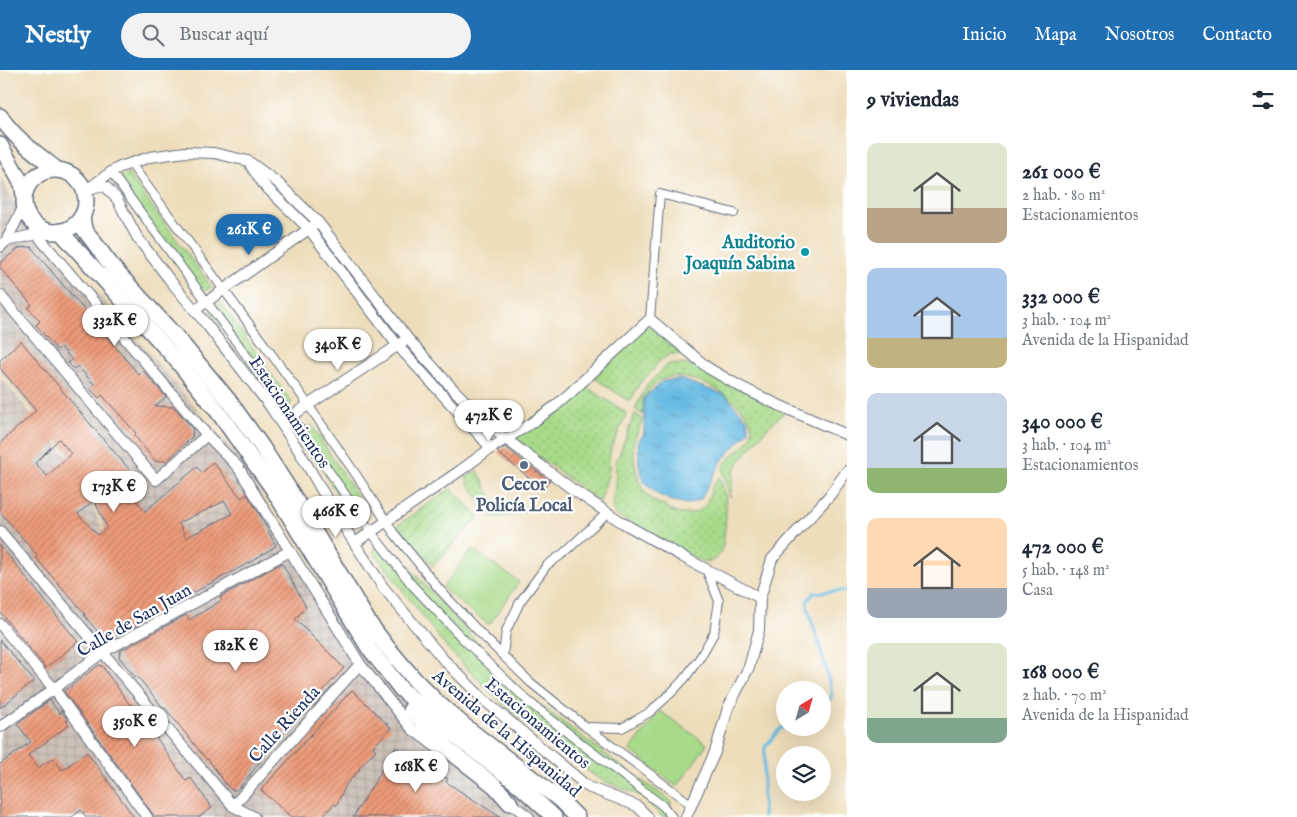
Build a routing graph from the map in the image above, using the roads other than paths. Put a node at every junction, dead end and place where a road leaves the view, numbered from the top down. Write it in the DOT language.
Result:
graph roads {
  1 [pos="0,116"];
  2 [pos="0,145"];
  3 [pos="248,161"];
  4 [pos="131,164"];
  5 [pos="56,169"];
  6 [pos="111,172"];
  7 [pos="85,191"];
  8 [pos="24,201"];
  9 [pos="734,213"];
  10 [pos="82,216"];
  11 [pos="318,222"];
  12 [pos="309,229"];
  13 [pos="45,233"];
  14 [pos="3,244"];
  15 [pos="224,289"];
  16 [pos="0,295"];
  17 [pos="206,302"];
  18 [pos="195,310"];
  19 [pos="650,319"];
  20 [pos="408,339"];
  21 [pos="398,346"];
  22 [pos="308,405"];
  23 [pos="291,416"];
  24 [pos="281,423"];
  25 [pos="207,435"];
  26 [pos="847,435"];
  27 [pos="506,439"];
  28 [pos="491,448"];
  29 [pos="847,471"];
  30 [pos="607,512"];
  31 [pos="386,522"];
  32 [pos="0,531"];
  33 [pos="371,532"];
  34 [pos="355,543"];
  35 [pos="290,551"];
  36 [pos="706,569"];
  37 [pos="760,598"];
  38 [pos="0,624"];
  39 [pos="103,652"];
  40 [pos="503,655"];
  41 [pos="360,664"];
  42 [pos="385,670"];
  43 [pos="54,690"];
  44 [pos="0,727"];
  45 [pos="586,727"];
  46 [pos="510,803"];
  47 [pos="692,804"];
  48 [pos="233,806"];
  49 [pos="147,817"];
  50 [pos="254,817"];
  51 [pos="530,817"];
  52 [pos="554,817"];
  53 [pos="577,817"];
  54 [pos="648,817"];
  55 [pos="672,817"];
  56 [pos="686,817"];
  1 -- 5 [label="main road"];
  2 -- 8 [label="main road"];
  3 -- 4 [label="street"];
  3 -- 11 [label="street"];
  3 -- 12 [label="street"];
  4 -- 6 [label="street"];
  4 -- 15 [label="street"];
  5 -- 7 [label="main road"];
  5 -- 8 [label="main road"];
  6 -- 7 [label="street"];
  6 -- 17 [label="street"];
  7 -- 10 [label="main road"];
  7 -- 18 [label="street, Estacionamientos"];
  8 -- 13 [label="main road"];
  8 -- 14 [label="street"];
  9 -- 19 [label="street"];
  10 -- 13 [label="main road"];
  10 -- 53 [label="main road, Avenida de la Hispanidad"];
  11 -- 12 [label="street"];
  11 -- 20 [label="street"];
  12 -- 15 [label="street"];
  12 -- 21 [label="street"];
  13 -- 14 [label="street"];
  13 -- 25 [label="street"];
  13 -- 42 [label="main road, Avenida de la Hispanidad"];
  15 -- 17 [label="street"];
  15 -- 22 [label="street"];
  16 -- 25 [label="street"];
  17 -- 18 [label="street"];
  17 -- 23 [label="street"];
  18 -- 24 [label="street, Estacionamientos"];
  19 -- 26 [label="street"];
  19 -- 27 [label="street"];
  20 -- 21 [label="street"];
  20 -- 27 [label="street"];
  21 -- 22 [label="street"];
  21 -- 28 [label="street"];
  22 -- 23 [label="street"];
  22 -- 31 [label="street"];
  23 -- 24 [label="street"];
  23 -- 33 [label="street"];
  24 -- 34 [label="street, Estacionamientos"];
  25 -- 35 [label="street"];
  27 -- 28 [label="street"];
  27 -- 30 [label="street"];
  28 -- 31 [label="street"];
  29 -- 37 [label="street"];
  30 -- 36 [label="street"];
  30 -- 40 [label="street"];
  31 -- 33 [label="street"];
  31 -- 40 [label="street"];
  32 -- 39 [label="street"];
  33 -- 34 [label="street"];
  33 -- 55 [label="street"];
  34 -- 54 [label="street, Estacionamientos"];
  35 -- 39 [label="street, Calle de San Juan"];
  35 -- 41 [label="street"];
  36 -- 37 [label="street"];
  36 -- 45 [label="street"];
  37 -- 47 [label="street"];
  38 -- 43 [label="street"];
  39 -- 43 [label="street, Calle de San Juan"];
  39 -- 48 [label="street"];
  40 -- 45 [label="street"];
  41 -- 46 [label="street"];
  41 -- 48 [label="street, Calle Rienda"];
  42 -- 46 [label="main road"];
  42 -- 52 [label="main road, Avenida de la Hispanidad"];
  43 -- 44 [label="street, Calle de San Juan"];
  43 -- 49 [label="street"];
  45 -- 47 [label="street"];
  46 -- 51 [label="street"];
  47 -- 56 [label="street"];
  48 -- 50 [label="street"];
}
